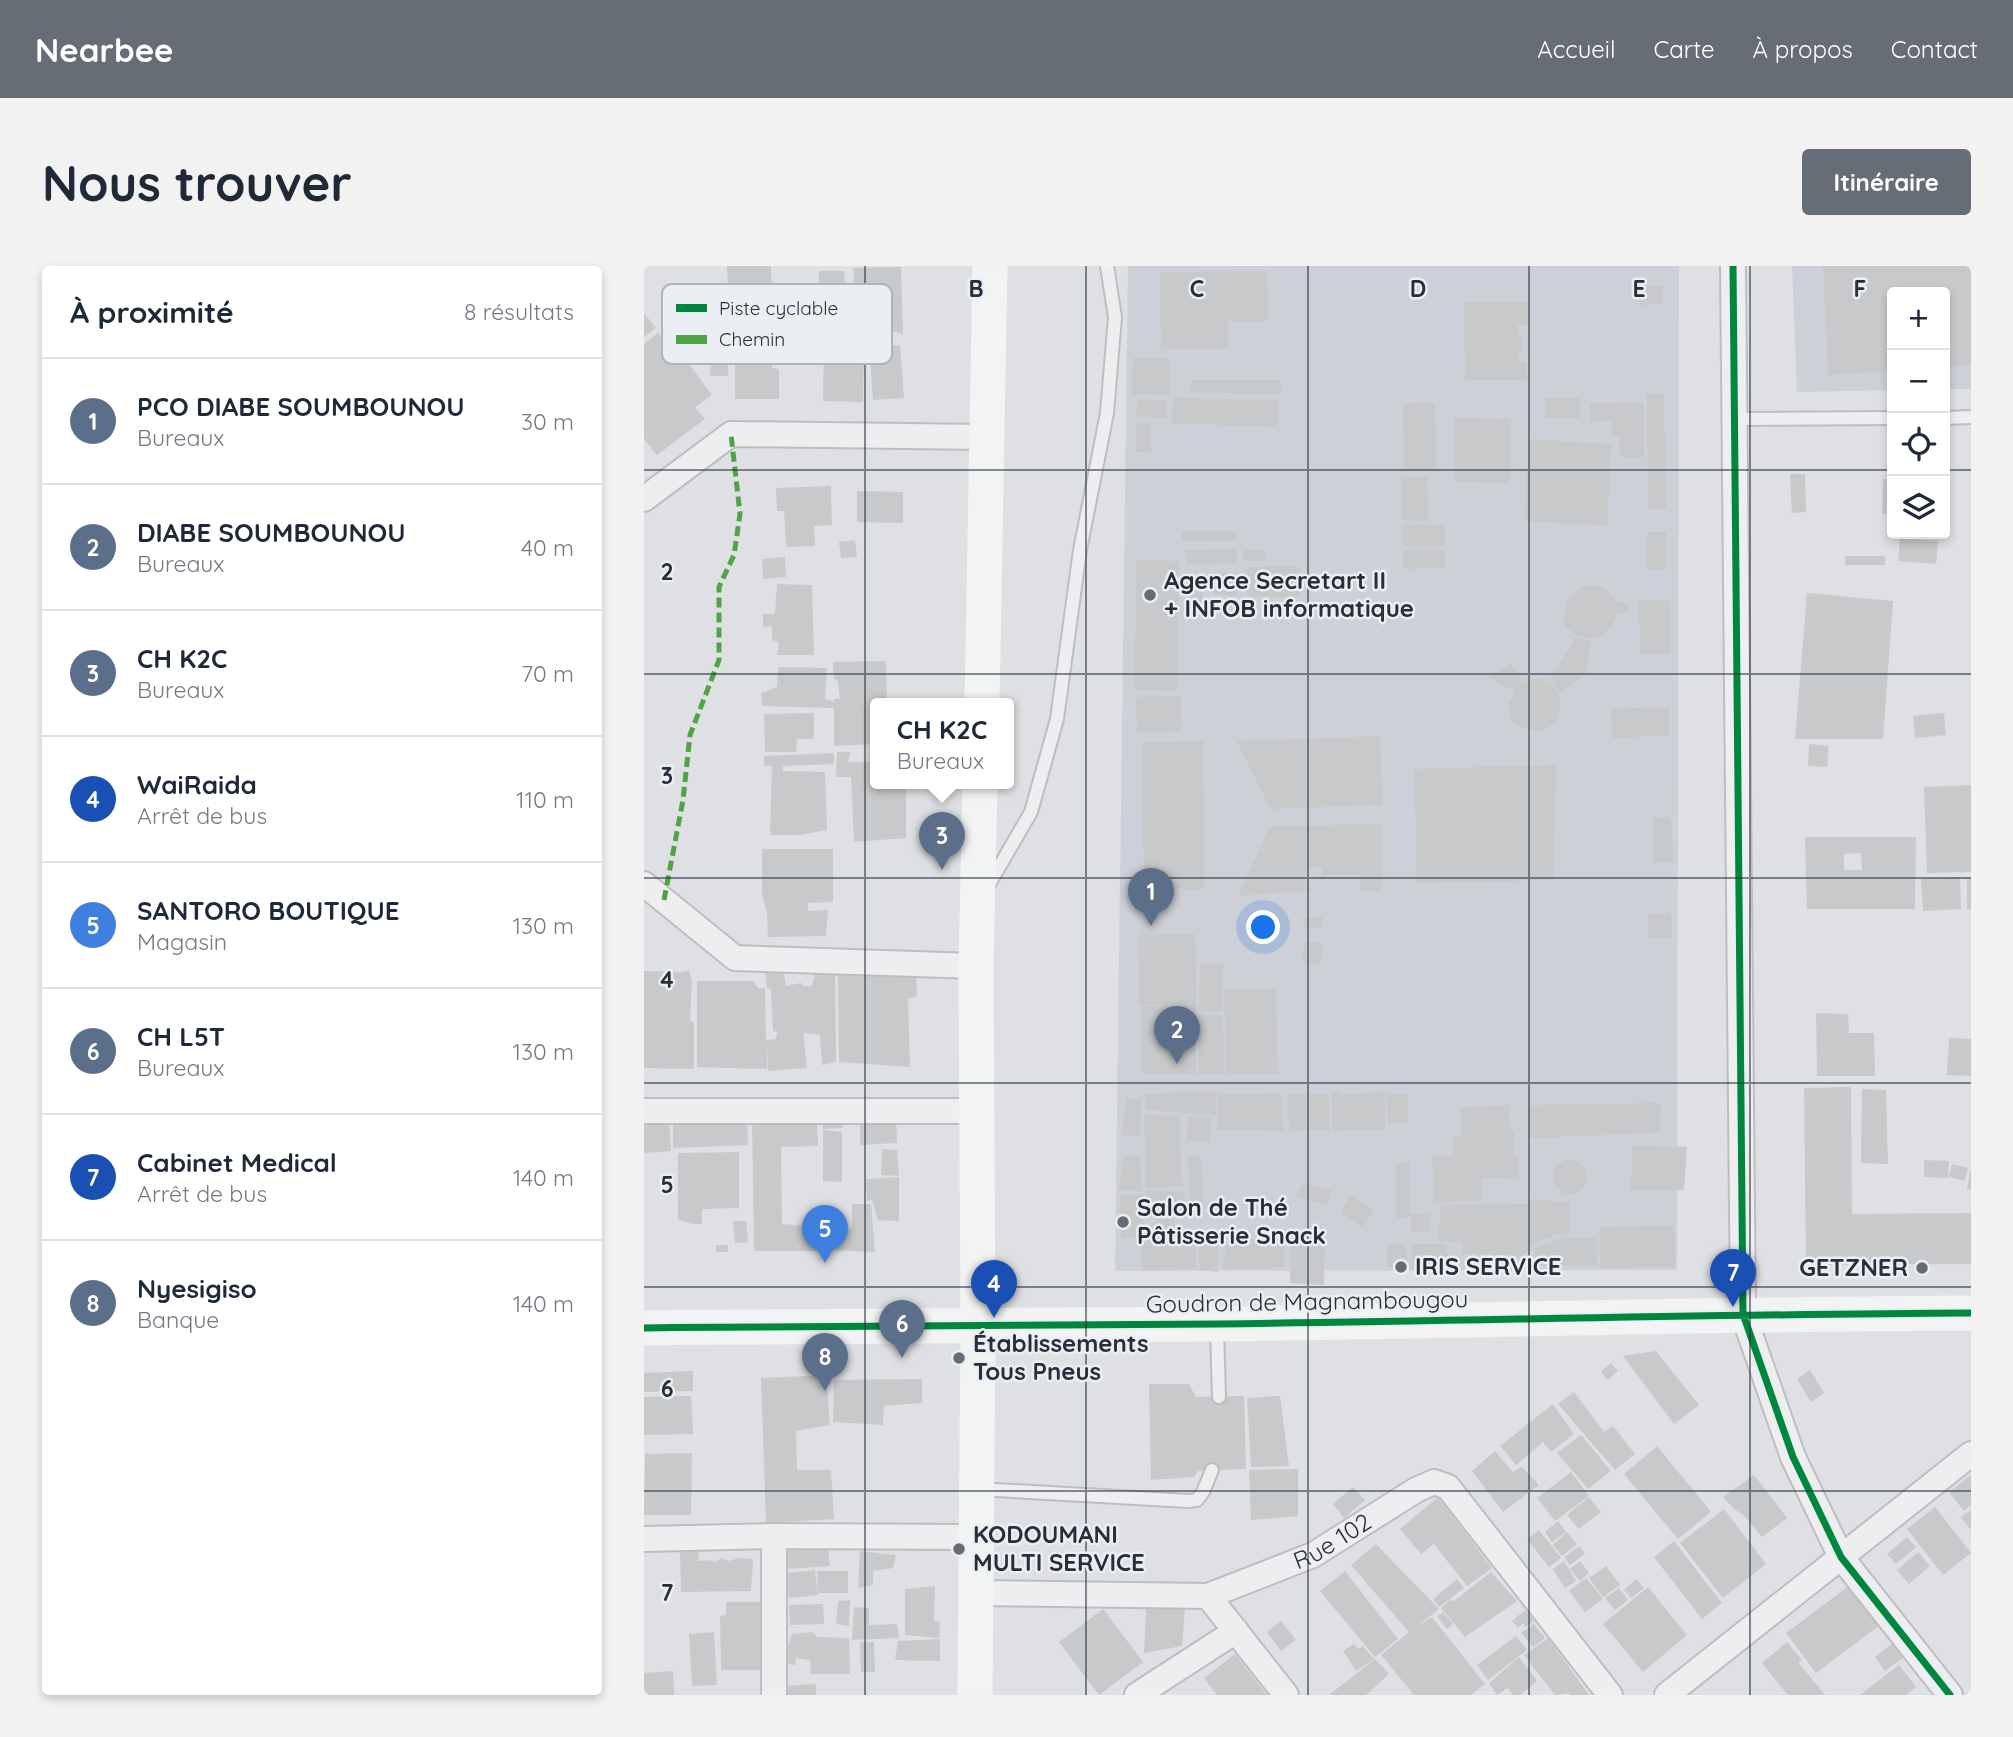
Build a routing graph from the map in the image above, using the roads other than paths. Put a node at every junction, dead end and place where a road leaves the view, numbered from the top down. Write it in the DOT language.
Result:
graph roads {
  1 [pos="990,266"];
  2 [pos="1107,266"];
  3 [pos="1733,266"];
  4 [pos="1971,417"];
  5 [pos="1887,418"];
  6 [pos="1950,418"];
  7 [pos="1735,419"];
  8 [pos="987,437"];
  9 [pos="644,499"];
  10 [pos="982,698"];
  11 [pos="980,789"];
  12 [pos="644,884"];
  13 [pos="978,903"];
  14 [pos="976,966"];
  15 [pos="644,1111"];
  16 [pos="977,1111"];
  17 [pos="1971,1313"];
  18 [pos="1743,1314"];
  19 [pos="978,1324"];
  20 [pos="1217,1324"];
  21 [pos="644,1328"];
  22 [pos="1219,1397"];
  23 [pos="1971,1454"];
  24 [pos="1212,1471"];
  25 [pos="977,1489"];
  26 [pos="774,1536"];
  27 [pos="976,1537"];
  28 [pos="644,1539"];
  29 [pos="1841,1557"];
  30 [pos="976,1593"];
  31 [pos="1208,1596"];
  32 [pos="1236,1631"];
  33 [pos="774,1695"];
  34 [pos="975,1695"];
  35 [pos="1137,1695"];
  36 [pos="1286,1695"];
  37 [pos="1610,1695"];
  38 [pos="1667,1695"];
  39 [pos="1950,1695"];
  1 -- 8 [label="street"];
  2 -- 13 [label="lane"];
  3 -- 7 [label="street"];
  4 -- 6 [label="lane"];
  5 -- 7 [label="lane"];
  7 -- 18 [label="street"];
  8 -- 9 [label="street"];
  8 -- 10 [label="street"];
  11 -- 13 [label="street"];
  12 -- 14 [label="street"];
  13 -- 14 [label="street"];
  14 -- 16 [label="street"];
  15 -- 16 [label="street"];
  16 -- 19 [label="street"];
  17 -- 18 [label="street, Goudron de Magnambougou"];
  18 -- 20 [label="street, Goudron de Magnambougou"];
  18 -- 29 [label="street"];
  19 -- 20 [label="street, Goudron de Magnambougou"];
  19 -- 21 [label="street, Goudron de Magnambougou"];
  19 -- 25 [label="street"];
  20 -- 22 [label="lane"];
  23 -- 29 [label="street"];
  24 -- 25 [label="lane"];
  25 -- 27 [label="street"];
  26 -- 27 [label="street"];
  26 -- 28 [label="street"];
  26 -- 33 [label="street"];
  27 -- 30 [label="street"];
  29 -- 38 [label="street"];
  29 -- 39 [label="street"];
  30 -- 31 [label="street, Rue 102"];
  30 -- 34 [label="street"];
  31 -- 32 [label="street"];
  31 -- 37 [label="street, Rue 102"];
  32 -- 35 [label="street"];
  32 -- 36 [label="street"];
}
